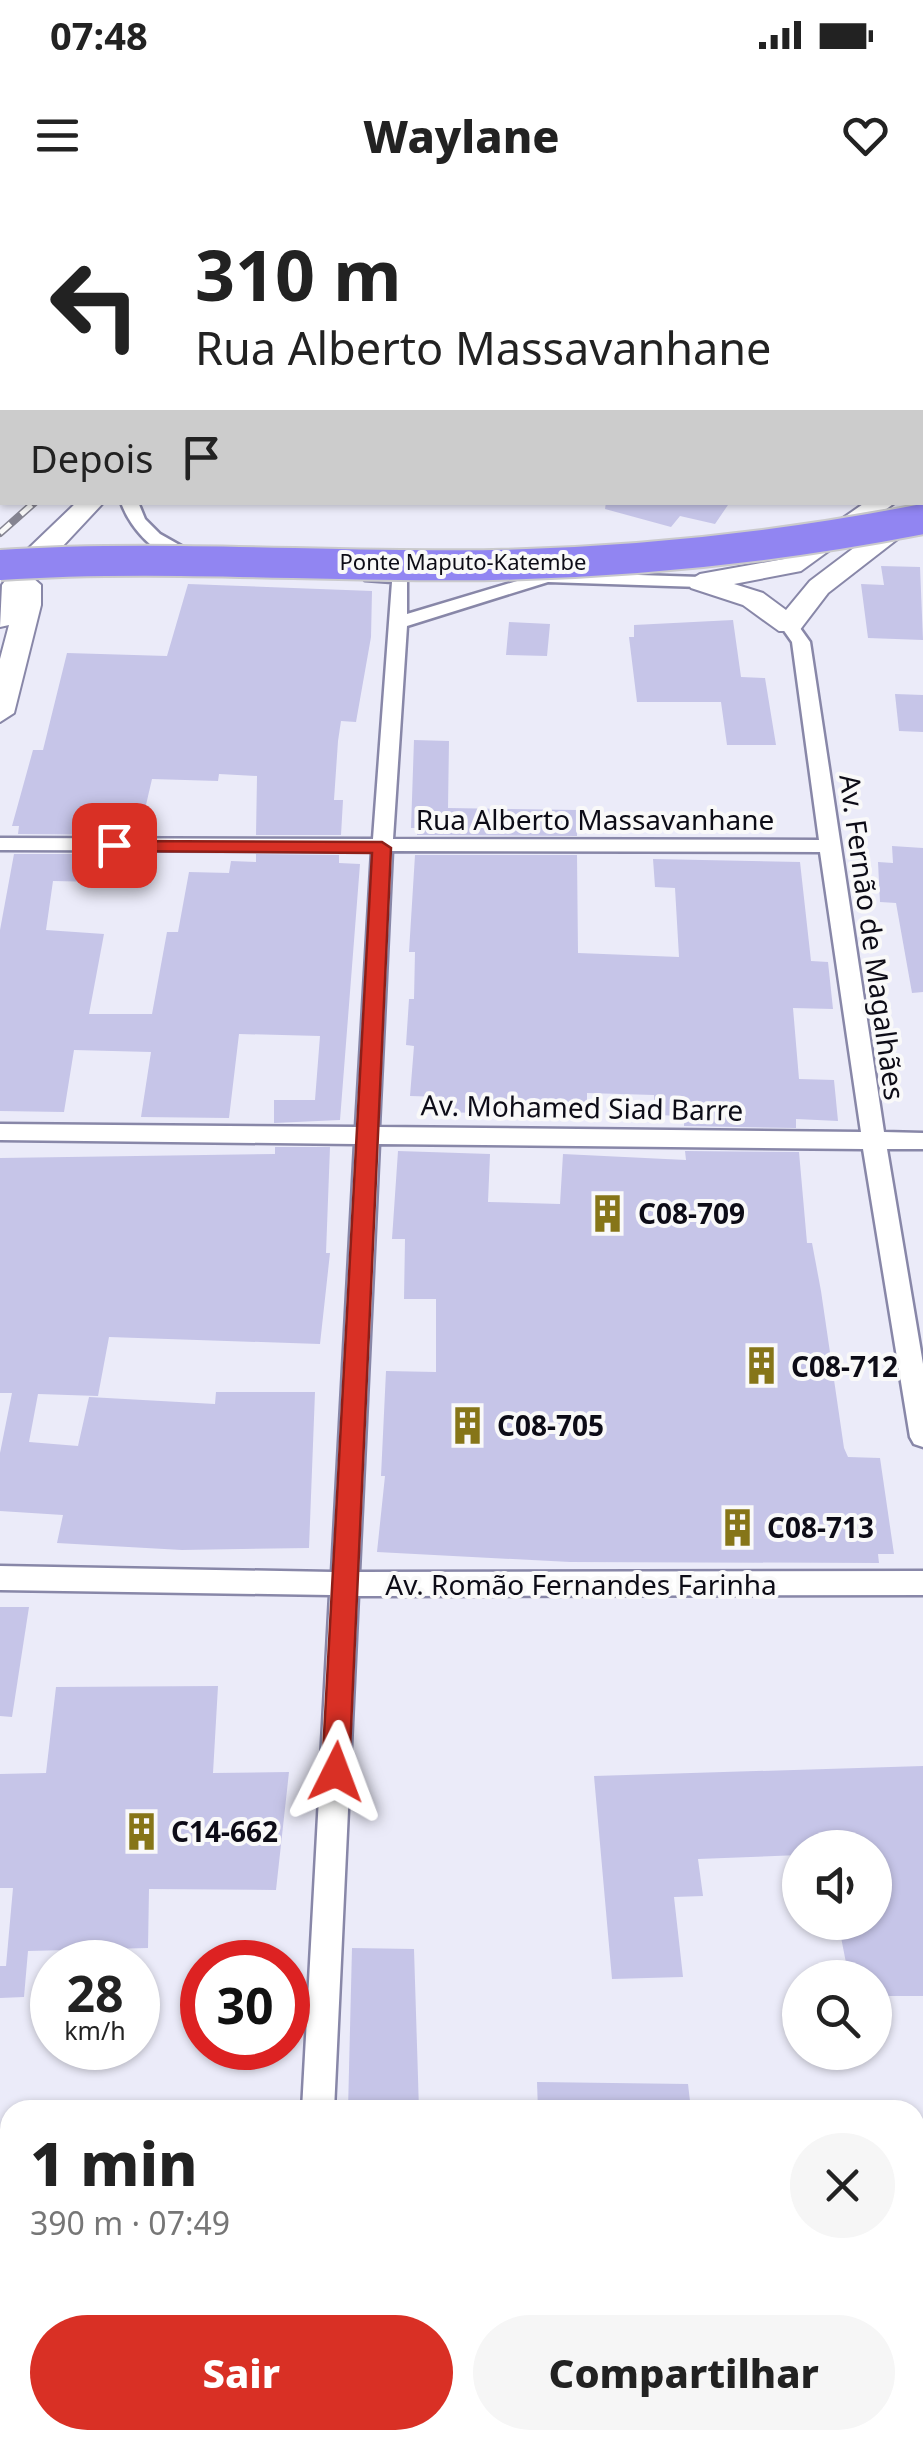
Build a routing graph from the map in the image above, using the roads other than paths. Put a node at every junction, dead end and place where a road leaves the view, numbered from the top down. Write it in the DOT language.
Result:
graph roads {
  1 [pos="89,505"];
  2 [pos="130,505"];
  3 [pos="880,505"];
  4 [pos="923,506"];
  5 [pos="923,519"];
  6 [pos="10,561"];
  7 [pos="700,582"];
  8 [pos="0,619"];
  9 [pos="398,622"];
  10 [pos="789,625"];
  11 [pos="0,713"];
  12 [pos="0,844"];
  13 [pos="829,846"];
  14 [pos="382,848"];
  15 [pos="0,1132"];
  16 [pos="367,1134"];
  17 [pos="870,1141"];
  18 [pos="923,1141"];
  19 [pos="923,1437"];
  20 [pos="0,1578"];
  21 [pos="923,1583"];
  22 [pos="345,1584"];
  23 [pos="319,2100"];
  1 -- 6 [label="main road"];
  2 -- 9 [label="street"];
  3 -- 7 [label="main road"];
  4 -- 6 [label="highway, Ponte Maputo-Katembe"];
  4 -- 10 [label="main road"];
  5 -- 6 [label="highway, Ponte Maputo-Katembe, bridge"];
  6 -- 8 [label="main road"];
  6 -- 11 [label="main road"];
  7 -- 9 [label="street"];
  7 -- 10 [label="main road"];
  9 -- 14 [label="street"];
  10 -- 13 [label="street, Av. Fernão de Magalhães"];
  12 -- 14 [label="street, Rua Alberto Massavanhane"];
  13 -- 14 [label="street, Rua Alberto Massavanhane"];
  13 -- 17 [label="street, Av. Fernão de Magalhães"];
  14 -- 16 [label="street"];
  15 -- 16 [label="street, Av. Mohamed Siad Barre"];
  16 -- 17 [label="street, Av. Mohamed Siad Barre"];
  16 -- 22 [label="street"];
  17 -- 18 [label="street, Av. Mohamed Siad Barre"];
  17 -- 19 [label="street, Av. Fernão de Magalhães"];
  20 -- 22 [label="street, Av. Romão Fernandes Farinha"];
  21 -- 22 [label="street, Av. Romão Fernandes Farinha"];
  22 -- 23 [label="street"];
}
